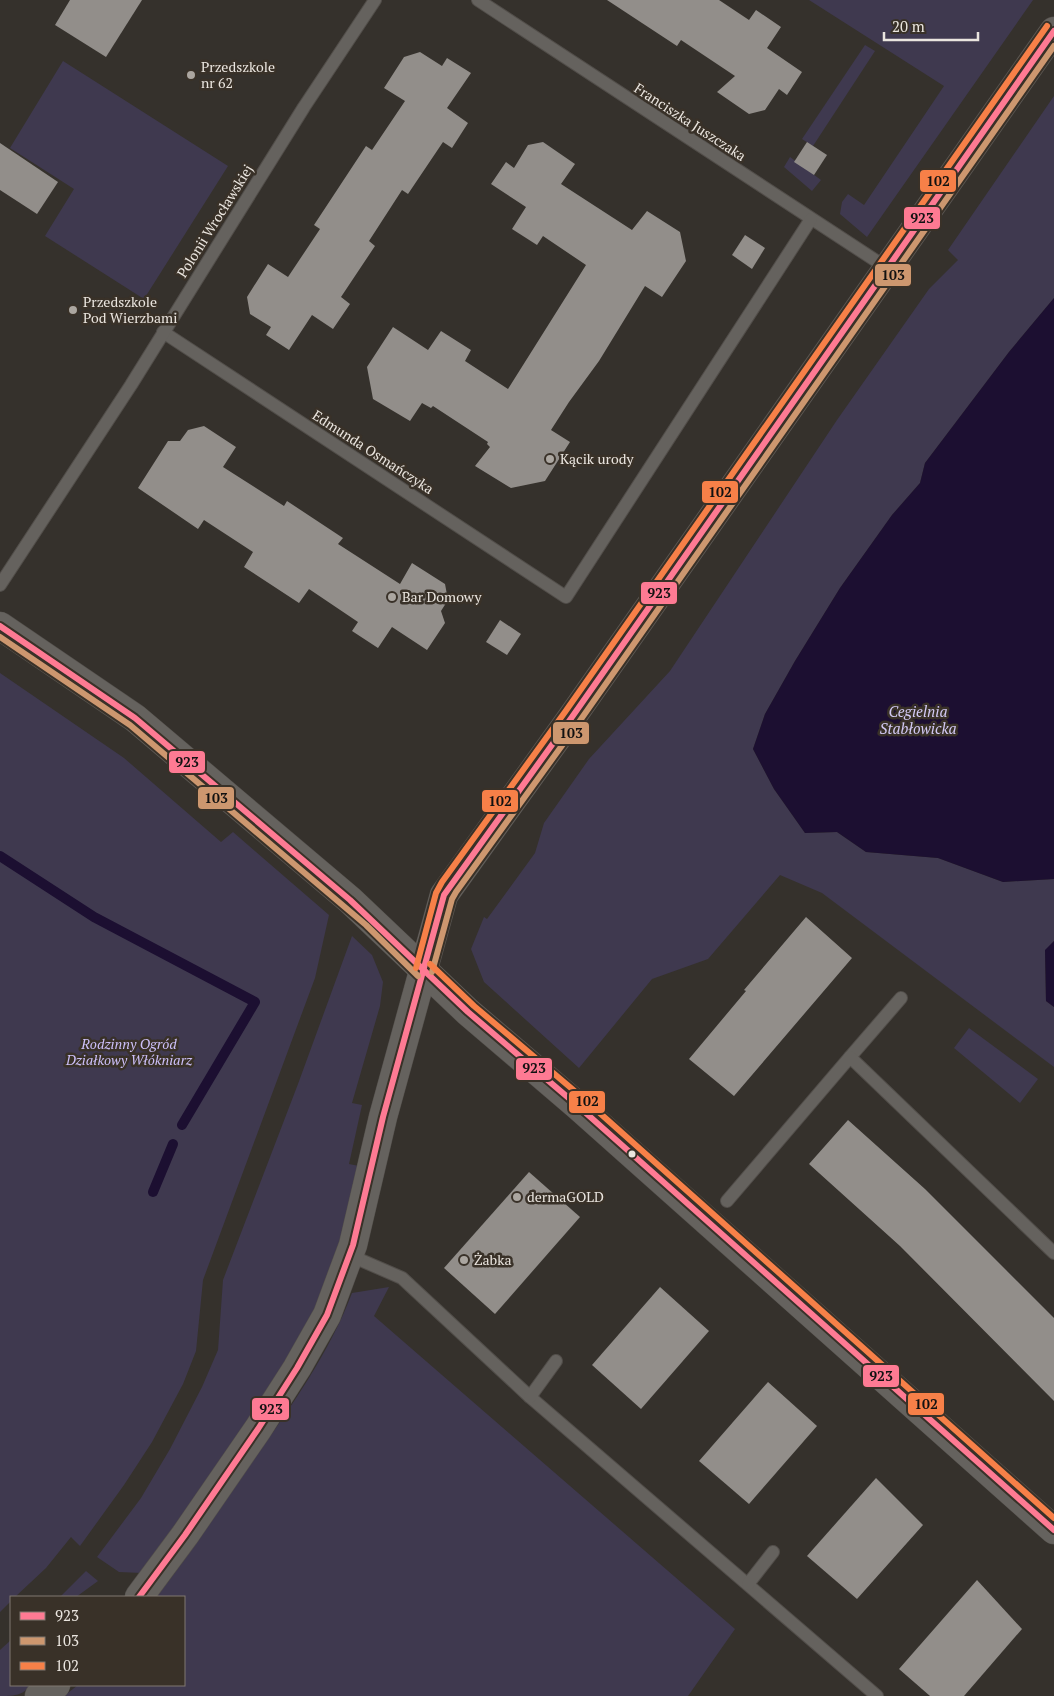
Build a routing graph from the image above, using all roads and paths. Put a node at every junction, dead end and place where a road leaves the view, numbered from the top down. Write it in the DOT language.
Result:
graph roads {
  1 [pos="375,0"];
  2 [pos="478,0"];
  3 [pos="1054,30"];
  4 [pos="811,219"];
  5 [pos="887,268"];
  6 [pos="163,332"];
  7 [pos="0,586"];
  8 [pos="0,626"];
  9 [pos="424,970"];
  10 [pos="901,998"];
  11 [pos="850,1057"];
  12 [pos="728,1201"];
  13 [pos="1054,1253"];
  14 [pos="350,1255"];
  15 [pos="556,1361"];
  16 [pos="530,1397"];
  17 [pos="1054,1530"];
  18 [pos="773,1552"];
  19 [pos="748,1584"];
  20 [pos="140,1596"];
  21 [pos="54,1686"];
  22 [pos="39,1696"];
  23 [pos="877,1696"];
  1 -- 6 [label="lane, Polonii Wrocławskiej"];
  2 -- 4 [label="lane, Franciszka Juszczaka"];
  3 -- 5 [label="street"];
  4 -- 5 [label="lane, Franciszka Juszczaka"];
  4 -- 6 [label="lane, Edmunda Osmańczyka"];
  5 -- 9 [label="street"];
  6 -- 7 [label="lane, Polonii Wrocławskiej"];
  8 -- 9 [label="street"];
  9 -- 14 [label="street"];
  9 -- 17 [label="street"];
  10 -- 11 [label="lane"];
  11 -- 12 [label="lane"];
  11 -- 13 [label="lane"];
  14 -- 16 [label="lane"];
  14 -- 20 [label="street"];
  15 -- 16 [label="lane"];
  16 -- 19 [label="lane"];
  18 -- 19 [label="lane"];
  19 -- 23 [label="lane"];
  21 -- 22 [label="street"];
}
